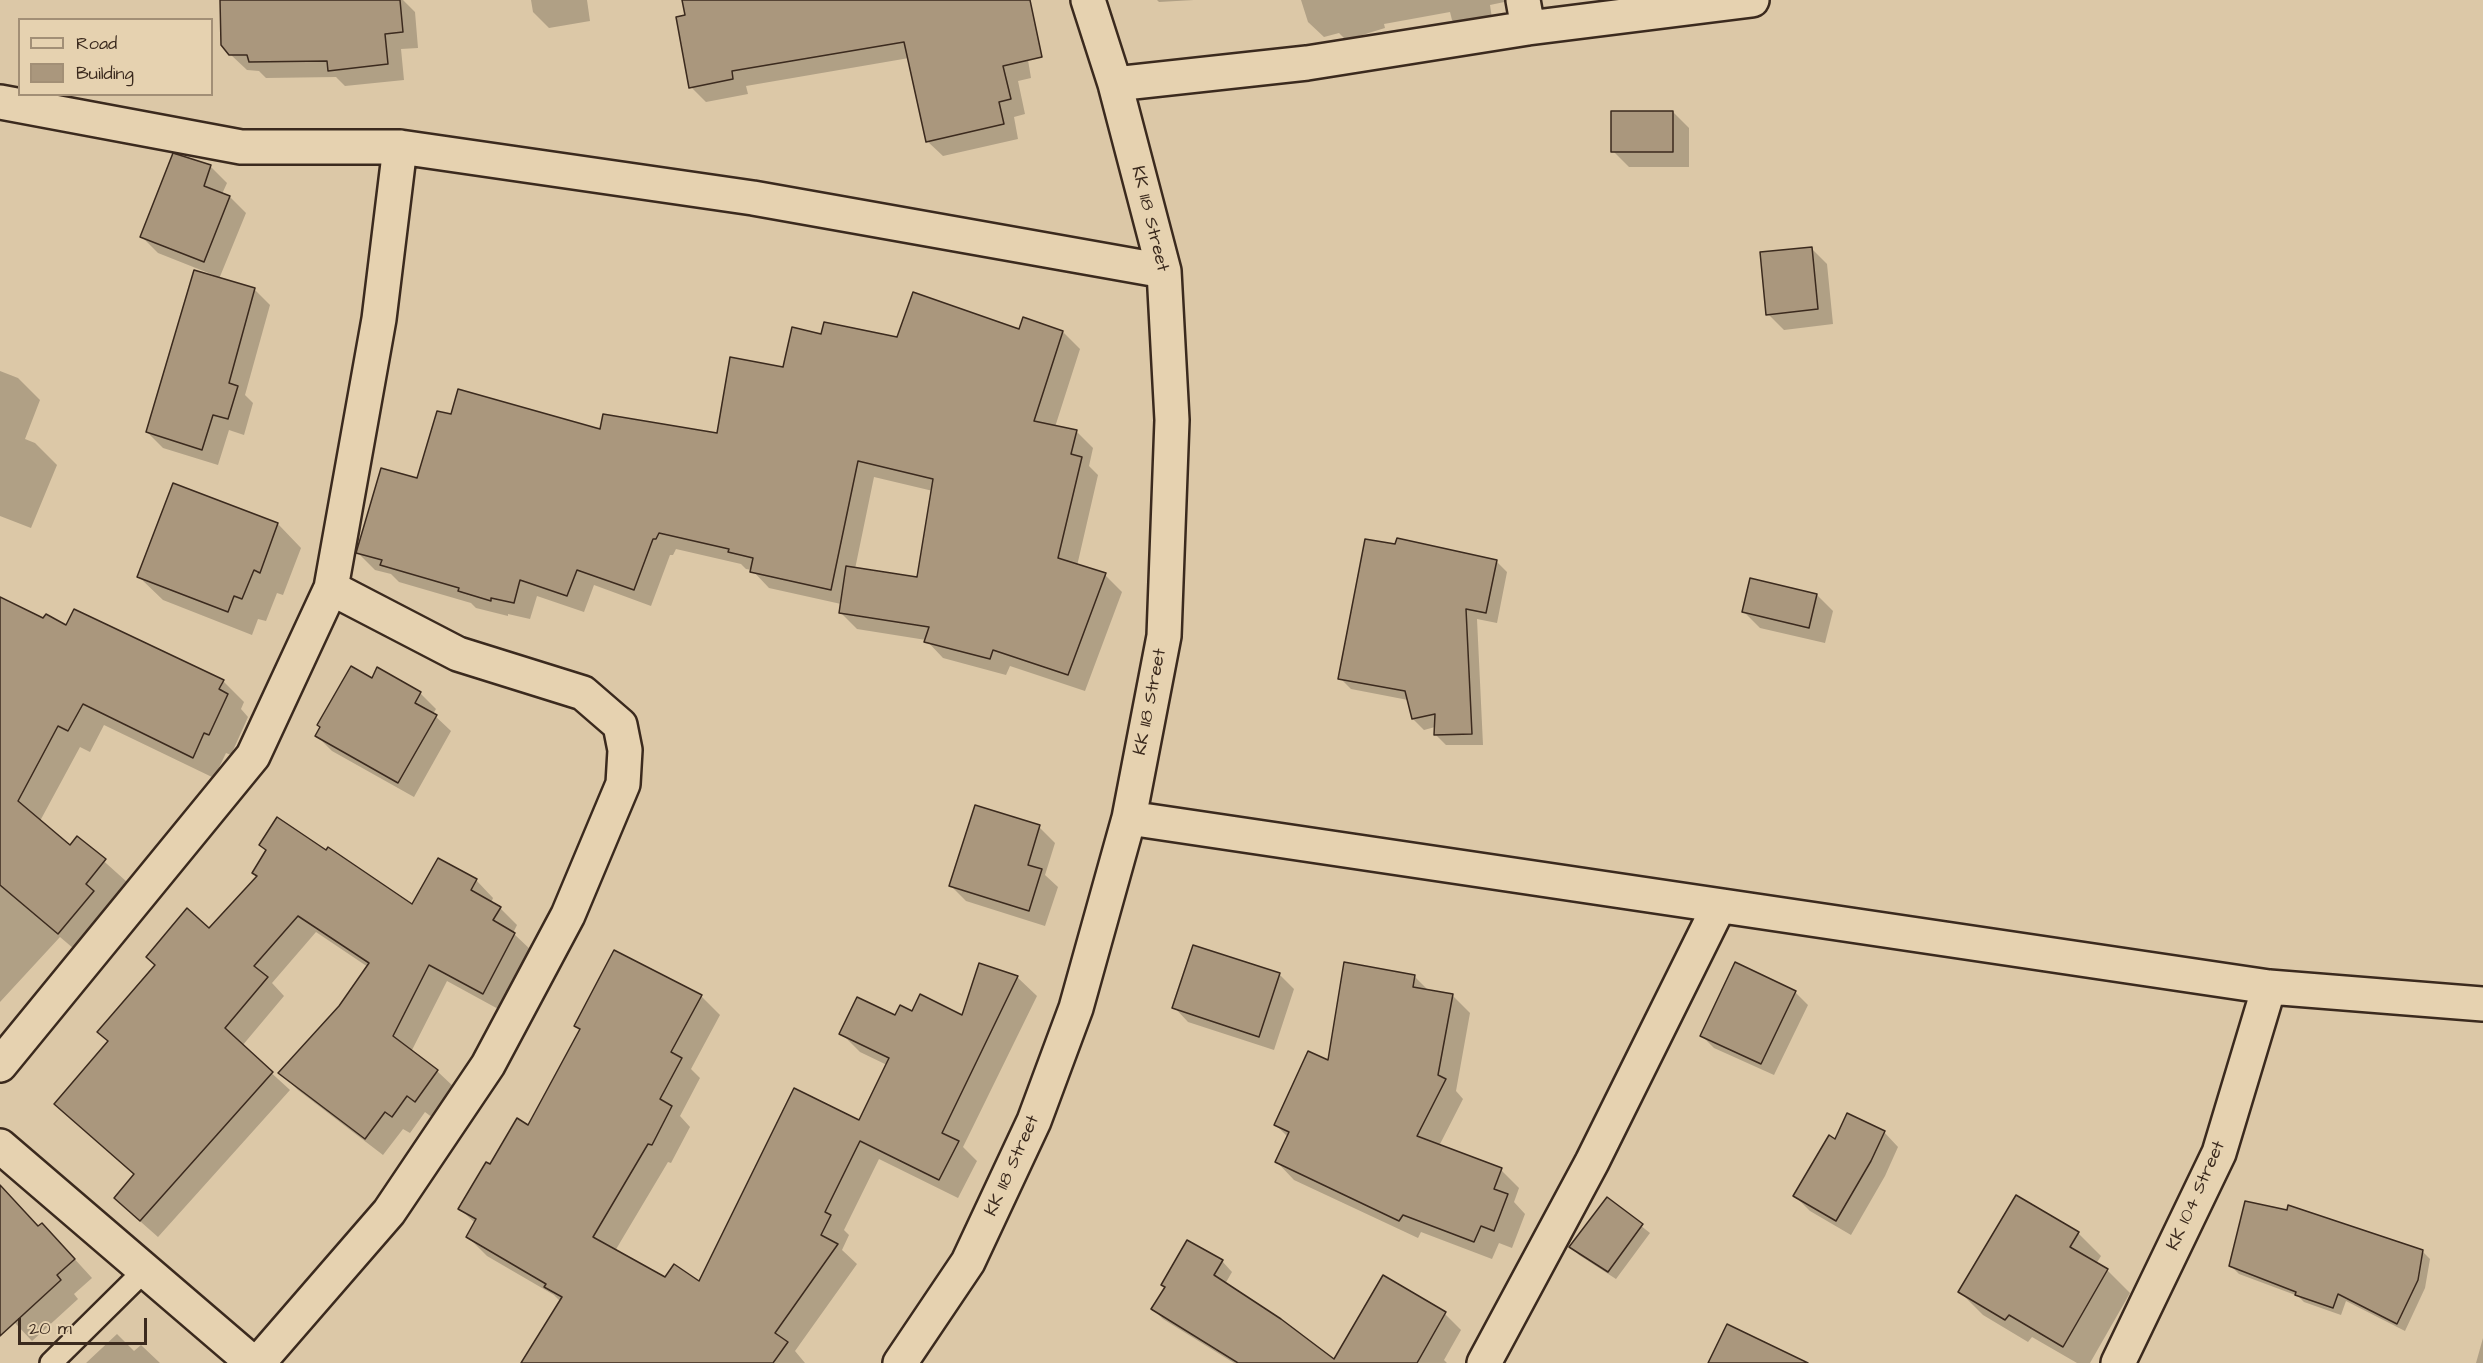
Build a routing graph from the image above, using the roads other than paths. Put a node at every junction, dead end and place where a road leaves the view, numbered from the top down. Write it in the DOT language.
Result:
graph roads {
  1 [pos="1088,0"];
  2 [pos="1752,0"];
  3 [pos="1525,14"];
  4 [pos="1115,84"];
  5 [pos="0,102"];
  6 [pos="400,147"];
  7 [pos="1164,271"];
  8 [pos="331,588"];
  9 [pos="1129,818"];
  10 [pos="1719,906"];
  11 [pos="2269,987"];
  12 [pos="2483,1004"];
  13 [pos="0,1065"];
  14 [pos="0,1146"];
  15 [pos="145,1270"];
  16 [pos="51,1363"];
  17 [pos="255,1363"];
  18 [pos="900,1363"];
  19 [pos="1484,1363"];
  20 [pos="2118,1363"];
  1 -- 4 [label="street, KK 118 Street"];
  2 -- 3 [label="street"];
  3 -- 4 [label="street"];
  4 -- 7 [label="street, KK 118 Street"];
  5 -- 6 [label="street"];
  6 -- 7 [label="street"];
  6 -- 8 [label="street"];
  7 -- 9 [label="street, KK 118 Street"];
  8 -- 13 [label="street"];
  8 -- 17 [label="street"];
  9 -- 10 [label="street"];
  9 -- 18 [label="street, KK 118 Street"];
  10 -- 11 [label="street"];
  10 -- 19 [label="street"];
  11 -- 12 [label="street"];
  11 -- 20 [label="street, KK 104 Street"];
  14 -- 15 [label="street"];
  15 -- 16 [label="lane"];
  15 -- 17 [label="street"];
}
